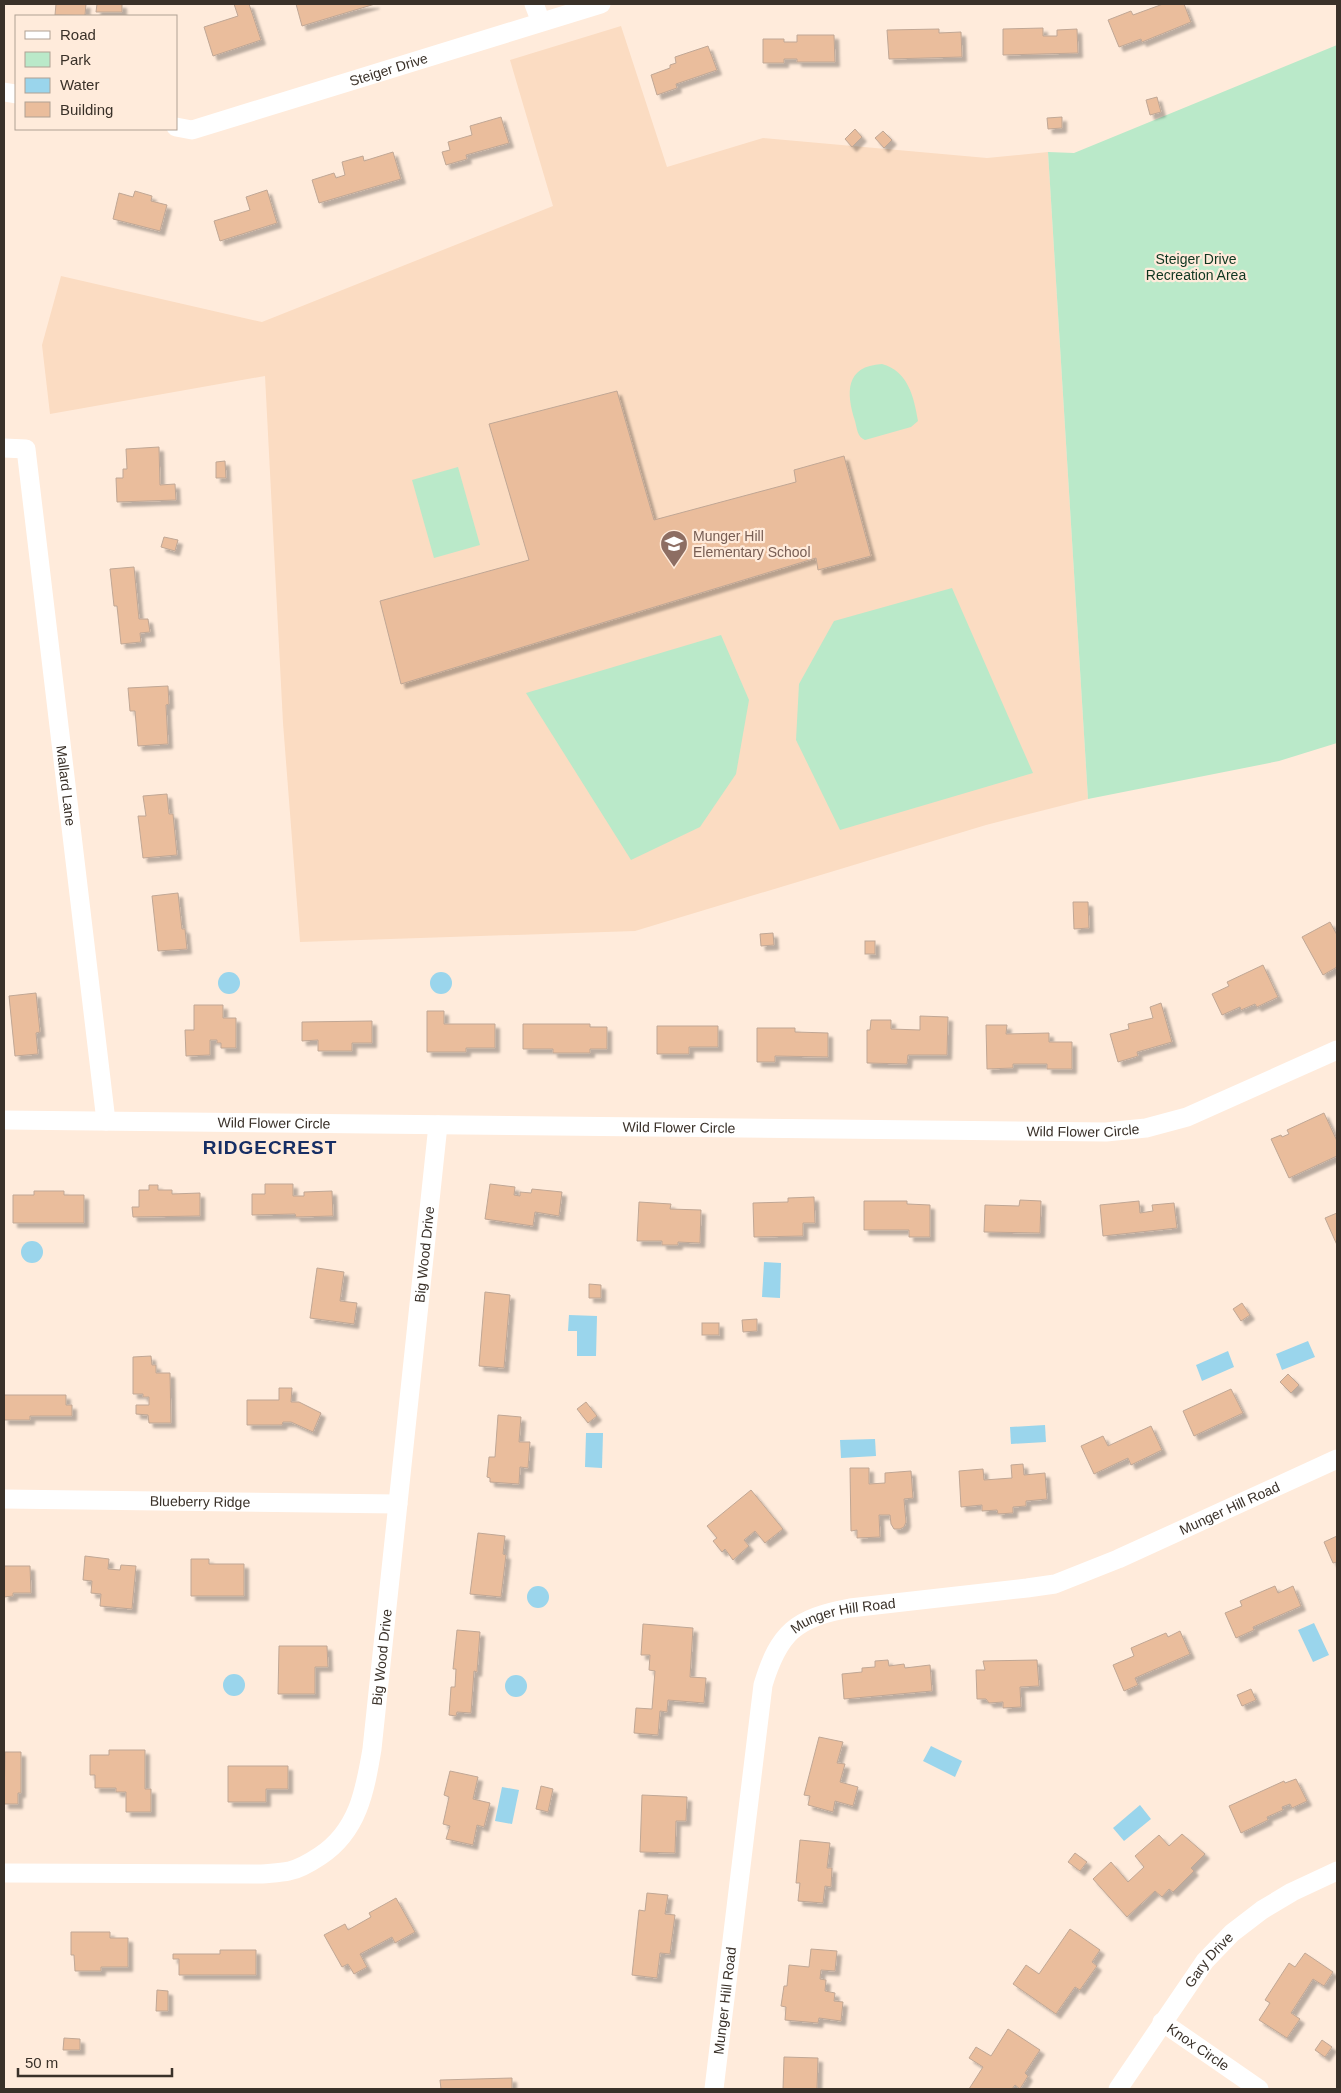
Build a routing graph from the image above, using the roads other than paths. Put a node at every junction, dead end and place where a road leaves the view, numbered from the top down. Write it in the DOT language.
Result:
graph roads {
  1 [pos="534,4"];
  2 [pos="601,4"];
  3 [pos="541,22"];
  4 [pos="178,127"];
  5 [pos="4,448"];
  6 [pos="1337,1050"];
  7 [pos="4,1120"];
  8 [pos="106,1121"];
  9 [pos="438,1125"];
  10 [pos="1337,1459"];
  11 [pos="4,1499"];
  12 [pos="398,1504"];
  13 [pos="1337,1871"];
  14 [pos="4,1873"];
  15 [pos="1162,2022"];
  16 [pos="714,2089"];
  17 [pos="1118,2089"];
  18 [pos="1259,2089"];
  1 -- 3 [label="street"];
  2 -- 3 [label="street, Steiger Drive"];
  3 -- 4 [label="street, Steiger Drive"];
  5 -- 8 [label="street, Mallard Lane"];
  6 -- 9 [label="street, Wild Flower Circle"];
  7 -- 8 [label="street, Wild Flower Circle"];
  8 -- 9 [label="street, Wild Flower Circle"];
  9 -- 12 [label="street, Big Wood Drive"];
  10 -- 16 [label="street, Munger Hill Road"];
  11 -- 12 [label="street, Blueberry Ridge"];
  12 -- 14 [label="street, Big Wood Drive"];
  13 -- 15 [label="street, Gary Drive"];
  15 -- 17 [label="street, Gary Drive"];
  15 -- 18 [label="street, Knox Circle"];
}
